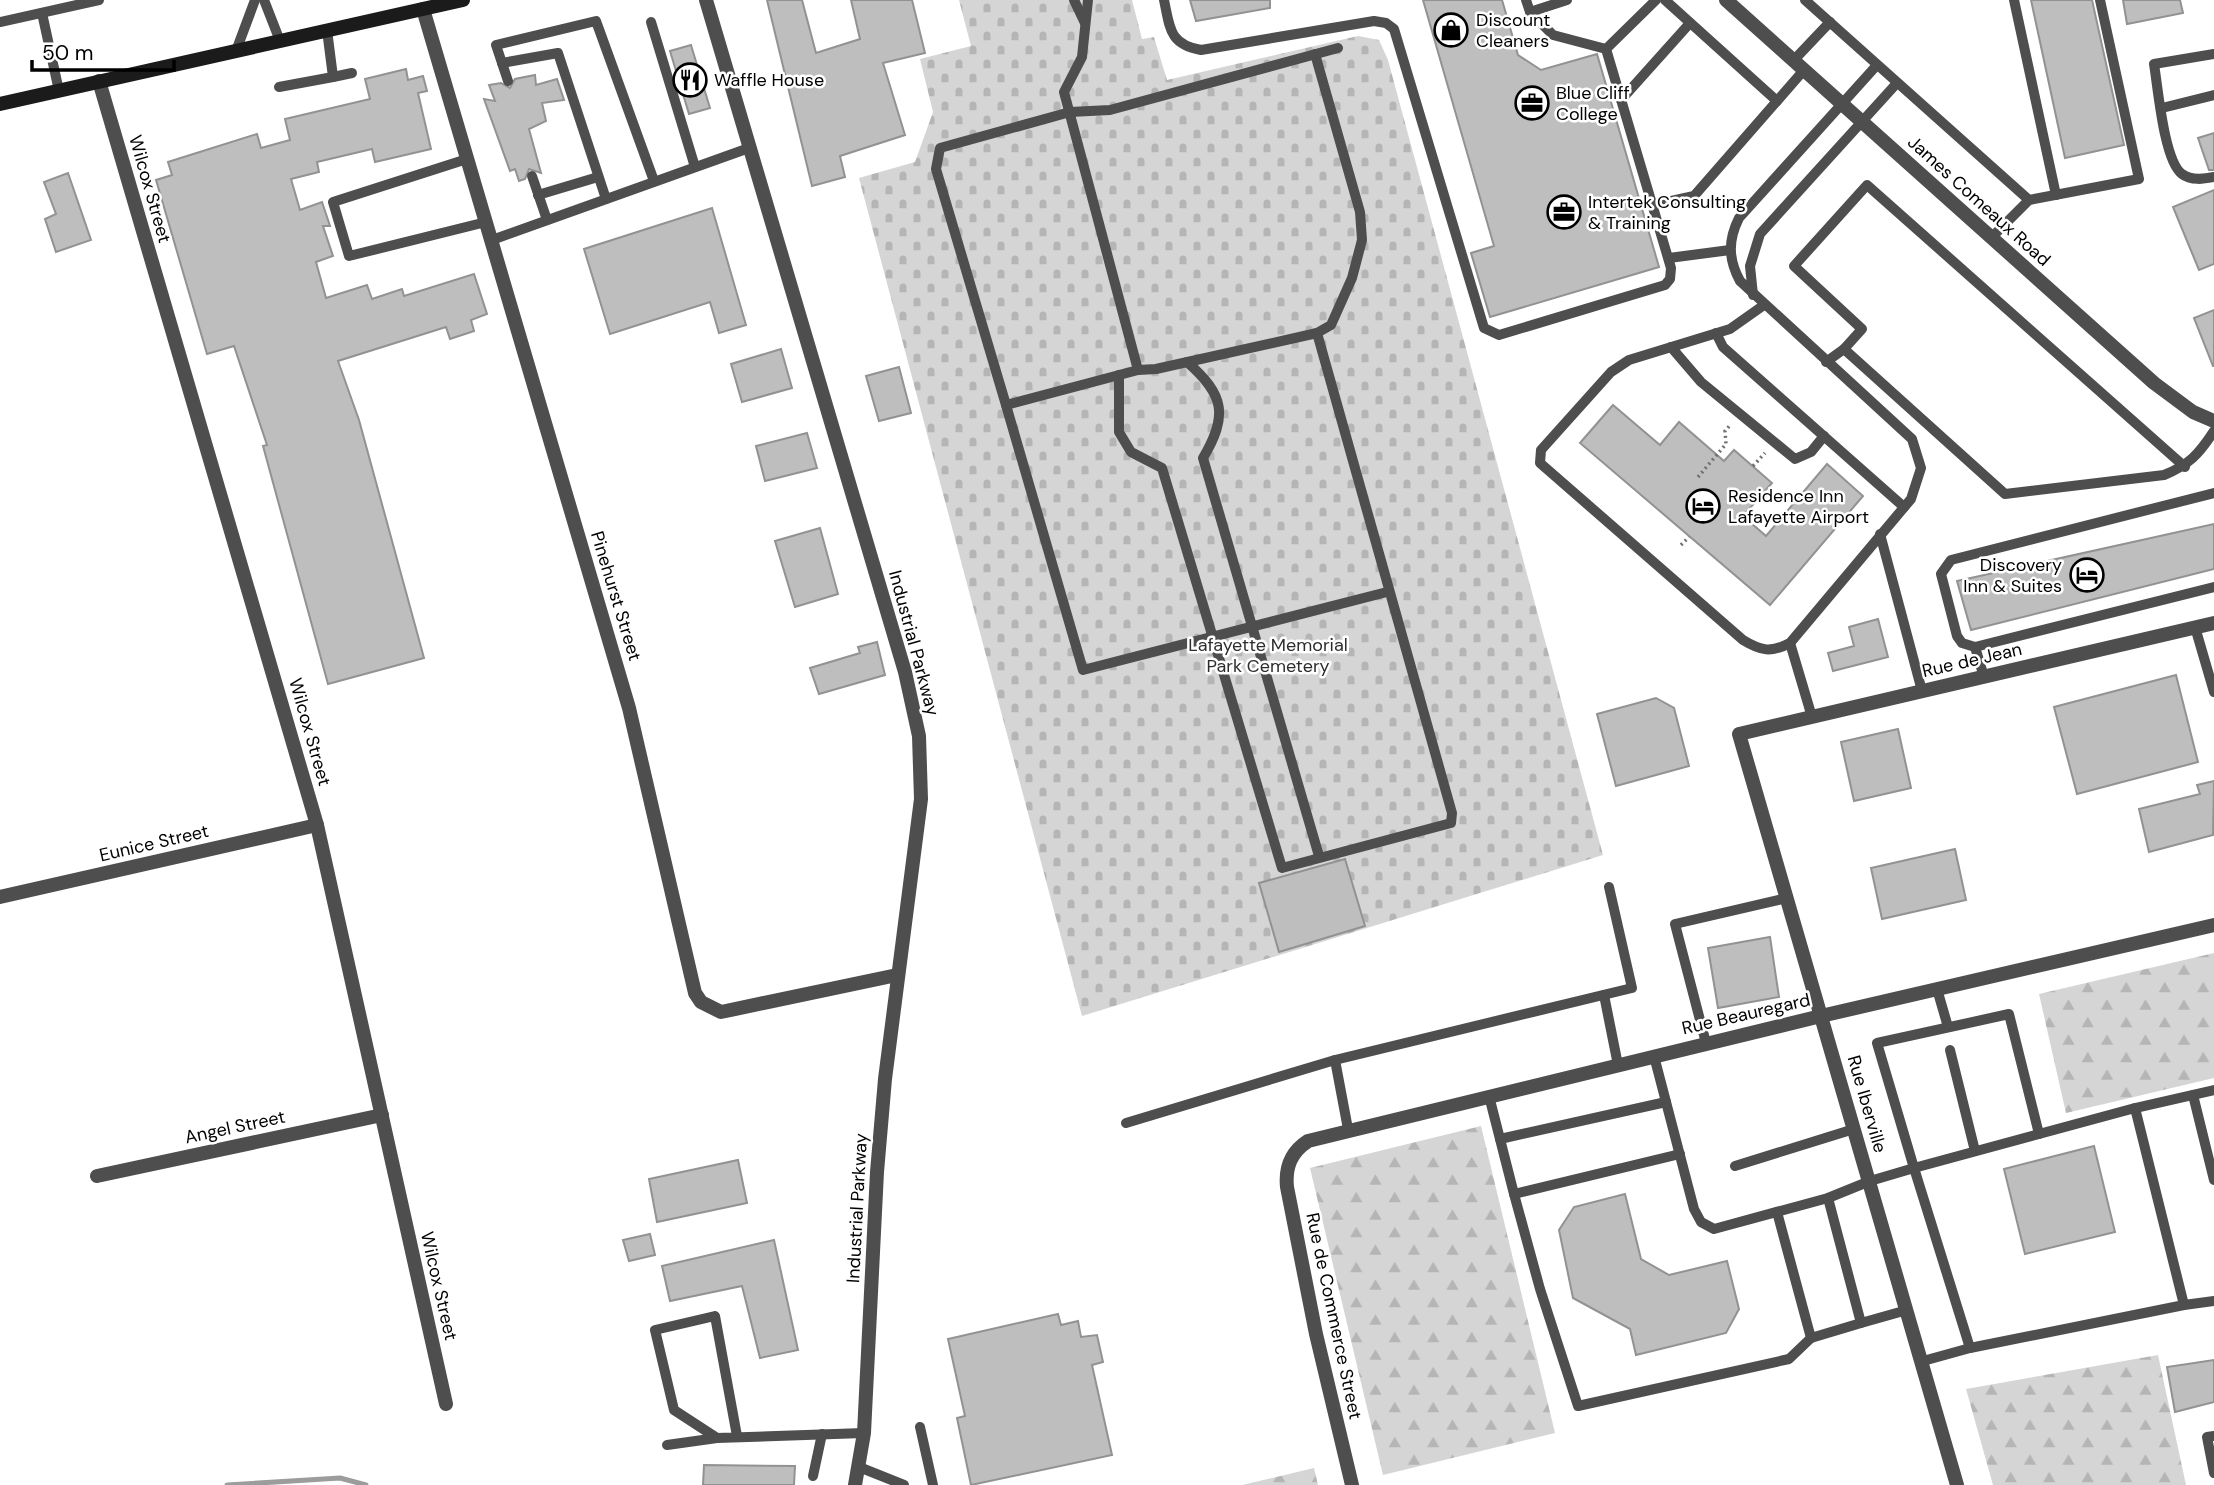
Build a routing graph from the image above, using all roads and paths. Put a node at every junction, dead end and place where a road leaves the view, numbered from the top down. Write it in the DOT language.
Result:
graph roads {
  1 [pos="99,0"];
  2 [pos="255,0"];
  3 [pos="264,0"];
  4 [pos="463,0"];
  5 [pos="706,0"];
  6 [pos="1074,0"];
  7 [pos="1088,0"];
  8 [pos="1164,0"];
  9 [pos="1526,0"];
  10 [pos="1567,0"];
  11 [pos="1656,0"];
  12 [pos="1665,0"];
  13 [pos="1726,0"];
  14 [pos="1805,0"];
  15 [pos="2014,0"];
  16 [pos="2100,0"];
  17 [pos="440,2"];
  18 [pos="423,9"];
  19 [pos="1530,12"];
  20 [pos="41,13"];
  21 [pos="0,22"];
  22 [pos="651,22"];
  23 [pos="1830,22"];
  24 [pos="1086,23"];
  25 [pos="1690,23"];
  26 [pos="327,30"];
  27 [pos="281,41"];
  28 [pos="1338,48"];
  29 [pos="1606,49"];
  30 [pos="236,51"];
  31 [pos="1315,54"];
  32 [pos="2214,54"];
  33 [pos="502,63"];
  34 [pos="1799,65"];
  35 [pos="1877,65"];
  36 [pos="352,73"];
  37 [pos="332,77"];
  38 [pos="99,81"];
  39 [pos="508,81"];
  40 [pos="1897,83"];
  41 [pos="279,87"];
  42 [pos="59,91"];
  43 [pos="2214,95"];
  44 [pos="1621,100"];
  45 [pos="1777,101"];
  46 [pos="1841,103"];
  47 [pos="0,104"];
  48 [pos="2162,108"];
  49 [pos="1070,112"];
  50 [pos="1861,121"];
  51 [pos="749,148"];
  52 [pos="467,159"];
  53 [pos="695,167"];
  54 [pos="532,176"];
  55 [pos="598,177"];
  56 [pos="2214,177"];
  57 [pos="654,181"];
  58 [pos="538,195"];
  59 [pos="2056,195"];
  60 [pos="606,199"];
  61 [pos="2029,200"];
  62 [pos="1653,205"];
  63 [pos="547,220"];
  64 [pos="486,222"];
  65 [pos="1991,238"];
  66 [pos="492,240"];
  67 [pos="1730,250"];
  68 [pos="1669,258"];
  69 [pos="1754,295"];
  70 [pos="1764,305"];
  71 [pos="1317,333"];
  72 [pos="1716,333"];
  73 [pos="1671,347"];
  74 [pos="1844,349"];
  75 [pos="1187,362"];
  76 [pos="1826,362"];
  77 [pos="1138,370"];
  78 [pos="1119,375"];
  79 [pos="1006,405"];
  80 [pos="2214,421"];
  81 [pos="1731,424"];
  82 [pos="2214,431"];
  83 [pos="1824,436"];
  84 [pos="1765,453"];
  85 [pos="1753,466"];
  86 [pos="2185,467"];
  87 [pos="1698,477"];
  88 [pos="2214,494"];
  89 [pos="1904,507"];
  90 [pos="1880,534"];
  91 [pos="1689,537"];
  92 [pos="1681,545"];
  93 [pos="2214,587"];
  94 [pos="1387,592"];
  95 [pos="2214,623"];
  96 [pos="1252,627"];
  97 [pos="2195,627"];
  98 [pos="1213,637"];
  99 [pos="1790,643"];
  100 [pos="1975,647"];
  101 [pos="1984,677"];
  102 [pos="2213,687"];
  103 [pos="1922,691"];
  104 [pos="1812,717"];
  105 [pos="1739,734"];
  106 [pos="317,825"];
  107 [pos="1320,856"];
  108 [pos="1609,887"];
  109 [pos="0,897"];
  110 [pos="1787,898"];
  111 [pos="2214,925"];
  112 [pos="897,975"];
  113 [pos="1937,989"];
  114 [pos="1604,995"];
  115 [pos="1821,1016"];
  116 [pos="1948,1027"];
  117 [pos="1706,1043"];
  118 [pos="1950,1050"];
  119 [pos="1654,1056"];
  120 [pos="1335,1060"];
  121 [pos="1618,1065"];
  122 [pos="2214,1090"];
  123 [pos="2193,1095"];
  124 [pos="1489,1096"];
  125 [pos="1666,1102"];
  126 [pos="2135,1108"];
  127 [pos="382,1115"];
  128 [pos="1126,1123"];
  129 [pos="1348,1129"];
  130 [pos="1854,1129"];
  131 [pos="2039,1134"];
  132 [pos="1500,1139"];
  133 [pos="1975,1151"];
  134 [pos="1293,1154"];
  135 [pos="1680,1154"];
  136 [pos="1735,1166"];
  137 [pos="1914,1168"];
  138 [pos="97,1177"];
  139 [pos="2214,1180"];
  140 [pos="1870,1181"];
  141 [pos="1514,1195"];
  142 [pos="1828,1198"];
  143 [pos="1777,1212"];
  144 [pos="2214,1301"];
  145 [pos="2184,1305"];
  146 [pos="1907,1310"];
  147 [pos="1861,1323"];
  148 [pos="1811,1338"];
  149 [pos="1970,1348"];
  150 [pos="1923,1361"];
  151 [pos="446,1404"];
  152 [pos="920,1427"];
  153 [pos="864,1433"];
  154 [pos="822,1434"];
  155 [pos="737,1436"];
  156 [pos="2214,1436"];
  157 [pos="717,1438"];
  158 [pos="667,1445"];
  159 [pos="859,1467"];
  160 [pos="2214,1473"];
  161 [pos="813,1476"];
  162 [pos="855,1485"];
  163 [pos="904,1485"];
  164 [pos="933,1485"];
  165 [pos="1353,1485"];
  166 [pos="1957,1485"];
  1 -- 20 [label="lane"];
  2 -- 30 [label="lane"];
  3 -- 27 [label="lane"];
  4 -- 17 [label="main road"];
  5 -- 51 [label="street, Industrial Parkway"];
  6 -- 24 [label="lane"];
  7 -- 24 [label="lane"];
  8 -- 68 [label="lane"];
  9 -- 19 [label="lane"];
  10 -- 19 [label="lane"];
  11 -- 29 [label="lane"];
  12 -- 25 [label="lane"];
  13 -- 34 [label="street, James Comeaux Road"];
  14 -- 23 [label="lane"];
  15 -- 59 [label="lane"];
  16 -- 59 [label="lane"];
  17 -- 18 [label="main road"];
  18 -- 26 [label="main road"];
  18 -- 52 [label="street, Pinehurst Street"];
  19 -- 29 [label="lane"];
  20 -- 21 [label="lane"];
  20 -- 42 [label="lane"];
  22 -- 53 [label="lane"];
  23 -- 34 [label="lane"];
  23 -- 35 [label="lane"];
  24 -- 49 [label="lane"];
  25 -- 44 [label="lane"];
  25 -- 45 [label="lane"];
  26 -- 27 [label="main road"];
  26 -- 37 [label="lane"];
  27 -- 30 [label="main road"];
  28 -- 31 [label="lane"];
  29 -- 44 [label="lane"];
  30 -- 38 [label="main road"];
  31 -- 49 [label="lane"];
  31 -- 71 [label="lane"];
  32 -- 48 [label="lane"];
  33 -- 39 [label="lane"];
  33 -- 55 [label="lane"];
  33 -- 57 [label="lane"];
  34 -- 45 [label="lane"];
  34 -- 46 [label="street, James Comeaux Road"];
  35 -- 40 [label="lane"];
  35 -- 46 [label="lane"];
  36 -- 37 [label="lane"];
  37 -- 41 [label="lane"];
  38 -- 42 [label="main road"];
  38 -- 106 [label="street, Wilcox Street"];
  40 -- 50 [label="lane"];
  40 -- 61 [label="lane"];
  42 -- 47 [label="main road"];
  43 -- 48 [label="lane"];
  44 -- 62 [label="lane"];
  45 -- 62 [label="lane"];
  46 -- 50 [label="street, James Comeaux Road"];
  46 -- 67 [label="lane"];
  48 -- 56 [label="lane"];
  49 -- 77 [label="lane"];
  49 -- 79 [label="lane"];
  50 -- 65 [label="street, James Comeaux Road"];
  50 -- 69 [label="lane"];
  51 -- 53 [label="lane"];
  51 -- 112 [label="street, Industrial Parkway"];
  52 -- 64 [label="street, Pinehurst Street"];
  52 -- 64 [label="lane"];
  53 -- 57 [label="lane"];
  54 -- 58 [label="lane"];
  55 -- 58 [label="lane"];
  55 -- 60 [label="lane"];
  57 -- 60 [label="lane"];
  58 -- 63 [label="lane"];
  59 -- 61 [label="lane"];
  60 -- 63 [label="lane"];
  61 -- 65 [label="lane"];
  62 -- 68 [label="lane"];
  63 -- 66 [label="lane"];
  64 -- 66 [label="street, Pinehurst Street"];
  65 -- 80 [label="street, James Comeaux Road"];
  66 -- 112 [label="street, Pinehurst Street"];
  67 -- 68 [label="lane"];
  67 -- 69 [label="lane"];
  69 -- 70 [label="lane"];
  70 -- 72 [label="lane"];
  70 -- 76 [label="lane"];
  71 -- 75 [label="lane"];
  71 -- 94 [label="lane"];
  72 -- 73 [label="lane"];
  72 -- 83 [label="lane"];
  73 -- 83 [label="lane"];
  73 -- 99 [label="lane"];
  74 -- 76 [label="lane"];
  74 -- 86 [label="lane"];
  74 -- 86 [label="lane"];
  75 -- 77 [label="lane"];
  75 -- 96 [label="lane"];
  76 -- 89 [label="lane"];
  77 -- 78 [label="lane"];
  78 -- 79 [label="lane"];
  78 -- 98 [label="lane"];
  79 -- 98 [label="lane"];
  81 -- 87 [label="path"];
  82 -- 86 [label="lane"];
  83 -- 89 [label="lane"];
  84 -- 85 [label="path"];
  88 -- 100 [label="lane"];
  89 -- 90 [label="lane"];
  90 -- 99 [label="lane"];
  90 -- 103 [label="lane"];
  91 -- 92 [label="path"];
  93 -- 100 [label="lane"];
  94 -- 96 [label="lane"];
  94 -- 107 [label="lane"];
  95 -- 97 [label="street, Rue de Jean"];
  96 -- 98 [label="lane"];
  96 -- 107 [label="lane"];
  97 -- 101 [label="street, Rue de Jean"];
  97 -- 102 [label="lane"];
  98 -- 107 [label="lane"];
  99 -- 104 [label="lane"];
  100 -- 101 [label="lane"];
  101 -- 103 [label="street, Rue de Jean"];
  103 -- 104 [label="street, Rue de Jean"];
  104 -- 105 [label="street, Rue de Jean"];
  105 -- 110 [label="street, Rue Iberville"];
  106 -- 109 [label="street, Eunice Street"];
  106 -- 127 [label="street, Wilcox Street"];
  108 -- 114 [label="lane"];
  110 -- 115 [label="street, Rue Iberville"];
  110 -- 117 [label="lane"];
  111 -- 113 [label="street, Rue Beauregard"];
  112 -- 153 [label="street, Industrial Parkway"];
  113 -- 115 [label="street, Rue Beauregard"];
  113 -- 116 [label="lane"];
  114 -- 120 [label="lane"];
  114 -- 121 [label="lane"];
  115 -- 117 [label="street, Rue Beauregard"];
  115 -- 130 [label="street, Rue Iberville"];
  116 -- 131 [label="lane"];
  116 -- 137 [label="lane"];
  117 -- 119 [label="street, Rue Beauregard"];
  118 -- 133 [label="lane"];
  119 -- 121 [label="street, Rue Beauregard"];
  119 -- 125 [label="lane"];
  120 -- 128 [label="lane"];
  120 -- 129 [label="lane"];
  121 -- 124 [label="street, Rue Beauregard"];
  122 -- 123 [label="lane"];
  123 -- 126 [label="lane"];
  123 -- 139 [label="lane"];
  124 -- 129 [label="street, Rue Beauregard"];
  124 -- 132 [label="lane"];
  125 -- 132 [label="lane"];
  125 -- 135 [label="lane"];
  126 -- 131 [label="lane"];
  126 -- 145 [label="lane"];
  127 -- 138 [label="street, Angel Street"];
  127 -- 151 [label="street, Wilcox Street"];
  129 -- 134 [label="street, Rue Beauregard"];
  130 -- 136 [label="lane"];
  130 -- 140 [label="street, Rue Iberville"];
  131 -- 133 [label="lane"];
  132 -- 141 [label="lane"];
  133 -- 137 [label="lane"];
  134 -- 165 [label="street, Rue de Commerce Street"];
  135 -- 141 [label="lane"];
  135 -- 143 [label="lane"];
  137 -- 140 [label="lane"];
  137 -- 149 [label="lane"];
  140 -- 142 [label="lane"];
  140 -- 146 [label="street, Rue Iberville"];
  141 -- 148 [label="lane"];
  142 -- 143 [label="lane"];
  142 -- 147 [label="lane"];
  143 -- 148 [label="lane"];
  144 -- 145 [label="lane"];
  145 -- 149 [label="lane"];
  146 -- 147 [label="lane"];
  146 -- 150 [label="street, Rue Iberville"];
  147 -- 148 [label="lane"];
  149 -- 150 [label="lane"];
  150 -- 166 [label="street, Rue Iberville"];
  152 -- 164 [label="lane"];
  153 -- 154 [label="lane"];
  153 -- 159 [label="street, Industrial Parkway"];
  154 -- 155 [label="lane"];
  154 -- 161 [label="lane"];
  155 -- 157 [label="lane"];
  155 -- 157 [label="lane"];
  156 -- 160 [label="lane"];
  157 -- 158 [label="lane"];
  159 -- 162 [label="street, Industrial Parkway"];
  159 -- 163 [label="lane"];
}
